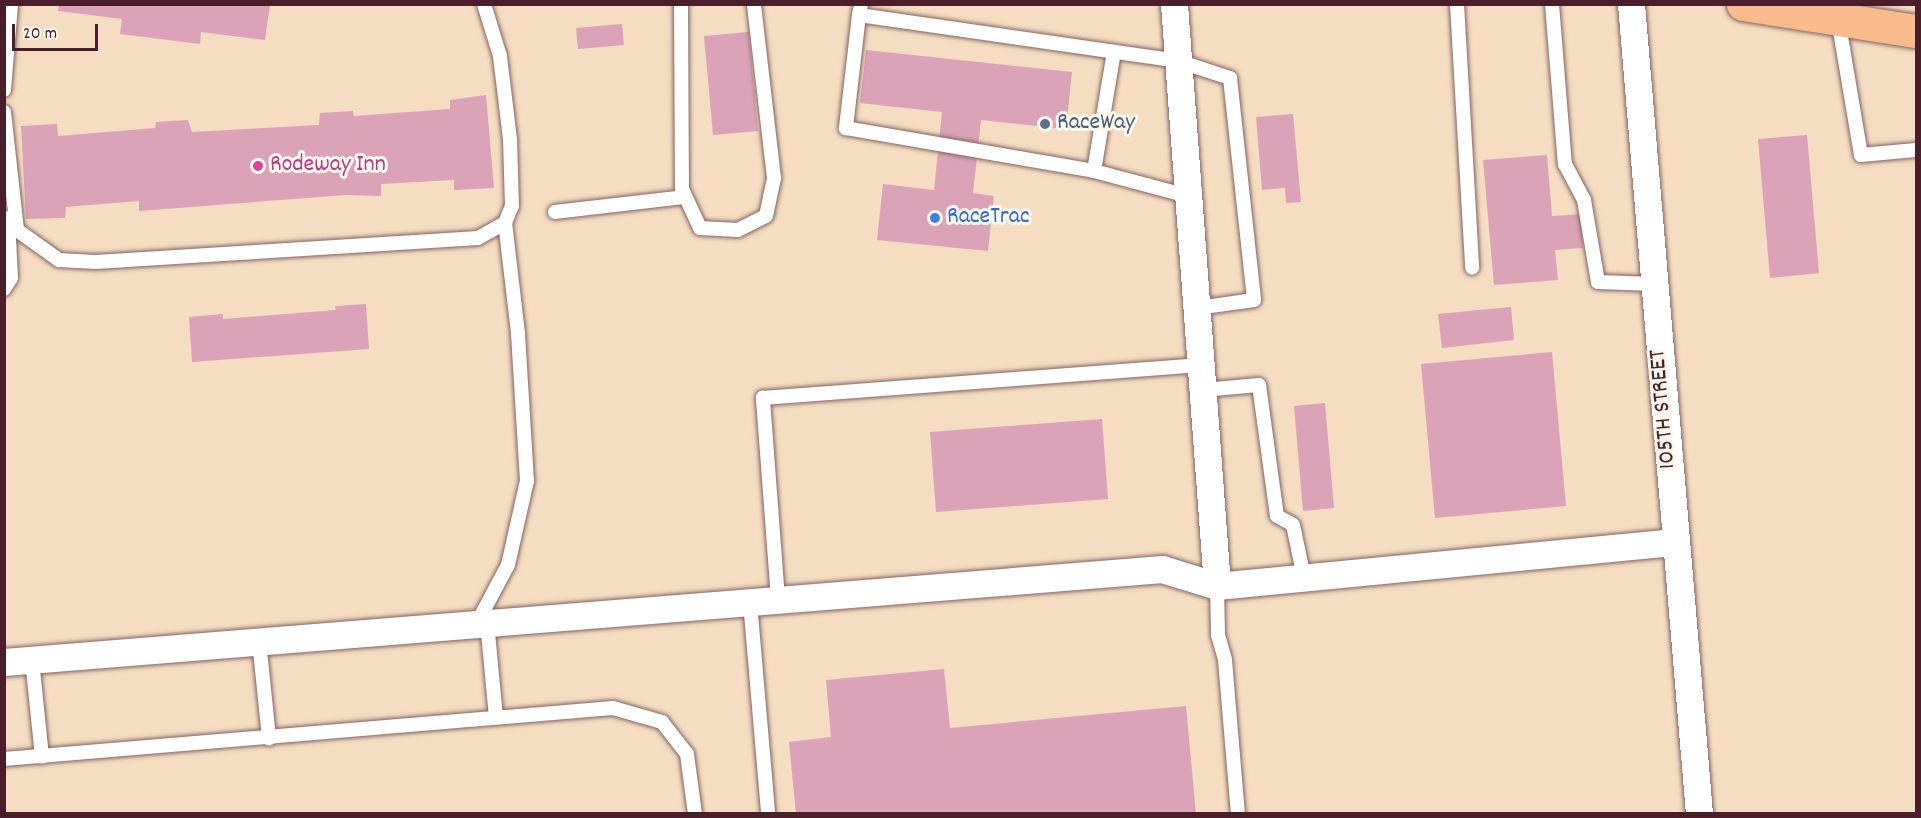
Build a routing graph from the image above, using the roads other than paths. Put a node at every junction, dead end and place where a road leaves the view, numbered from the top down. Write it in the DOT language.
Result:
graph roads {
  1 [pos="11,4"];
  2 [pos="484,4"];
  3 [pos="681,4"];
  4 [pos="754,4"];
  5 [pos="1174,4"];
  6 [pos="1457,4"];
  7 [pos="1551,4"];
  8 [pos="1631,4"];
  9 [pos="1743,4"];
  10 [pos="860,10"];
  11 [pos="1838,19"];
  12 [pos="1917,31"];
  13 [pos="1114,52"];
  14 [pos="1178,62"];
  15 [pos="4,90"];
  16 [pos="4,112"];
  17 [pos="1917,150"];
  18 [pos="1094,171"];
  19 [pos="4,186"];
  20 [pos="1188,196"];
  21 [pos="685,197"];
  22 [pos="555,212"];
  23 [pos="505,223"];
  24 [pos="1472,268"];
  25 [pos="1654,284"];
  26 [pos="4,289"];
  27 [pos="1197,308"];
  28 [pos="1202,378"];
  29 [pos="1675,542"];
  30 [pos="1304,577"];
  31 [pos="1217,585"];
  32 [pos="778,599"];
  33 [pos="750,602"];
  34 [pos="482,623"];
  35 [pos="259,641"];
  36 [pos="32,660"];
  37 [pos="4,662"];
  38 [pos="496,718"];
  39 [pos="269,738"];
  40 [pos="42,756"];
  41 [pos="4,759"];
  42 [pos="695,813"];
  43 [pos="768,813"];
  44 [pos="1238,813"];
  45 [pos="1699,813"];
  1 -- 15 [label="lane"];
  2 -- 23 [label="lane"];
  3 -- 21 [label="lane"];
  4 -- 21 [label="lane"];
  5 -- 14 [label="street"];
  6 -- 24 [label="lane"];
  7 -- 25 [label="lane"];
  8 -- 25 [label="street, 105TH STREET"];
  9 -- 11 [label="main road"];
  10 -- 13 [label="lane"];
  10 -- 18 [label="lane"];
  11 -- 12 [label="main road"];
  11 -- 17 [label="lane"];
  13 -- 14 [label="lane"];
  13 -- 18 [label="lane"];
  14 -- 20 [label="street"];
  14 -- 27 [label="lane"];
  16 -- 23 [label="lane"];
  18 -- 20 [label="lane"];
  19 -- 26 [label="lane"];
  20 -- 27 [label="street"];
  21 -- 22 [label="lane"];
  23 -- 34 [label="lane"];
  25 -- 29 [label="street, 105TH STREET"];
  27 -- 28 [label="street"];
  28 -- 30 [label="lane"];
  28 -- 31 [label="street"];
  28 -- 32 [label="lane"];
  29 -- 30 [label="street"];
  29 -- 45 [label="street, 105TH STREET"];
  30 -- 31 [label="street"];
  31 -- 32 [label="street"];
  31 -- 44 [label="lane"];
  32 -- 33 [label="street"];
  33 -- 34 [label="street"];
  33 -- 43 [label="lane"];
  34 -- 35 [label="street"];
  34 -- 38 [label="lane"];
  35 -- 36 [label="street"];
  35 -- 39 [label="lane"];
  36 -- 37 [label="street"];
  36 -- 40 [label="lane"];
  38 -- 39 [label="lane"];
  38 -- 42 [label="lane"];
  39 -- 40 [label="lane"];
  40 -- 41 [label="lane"];
}
